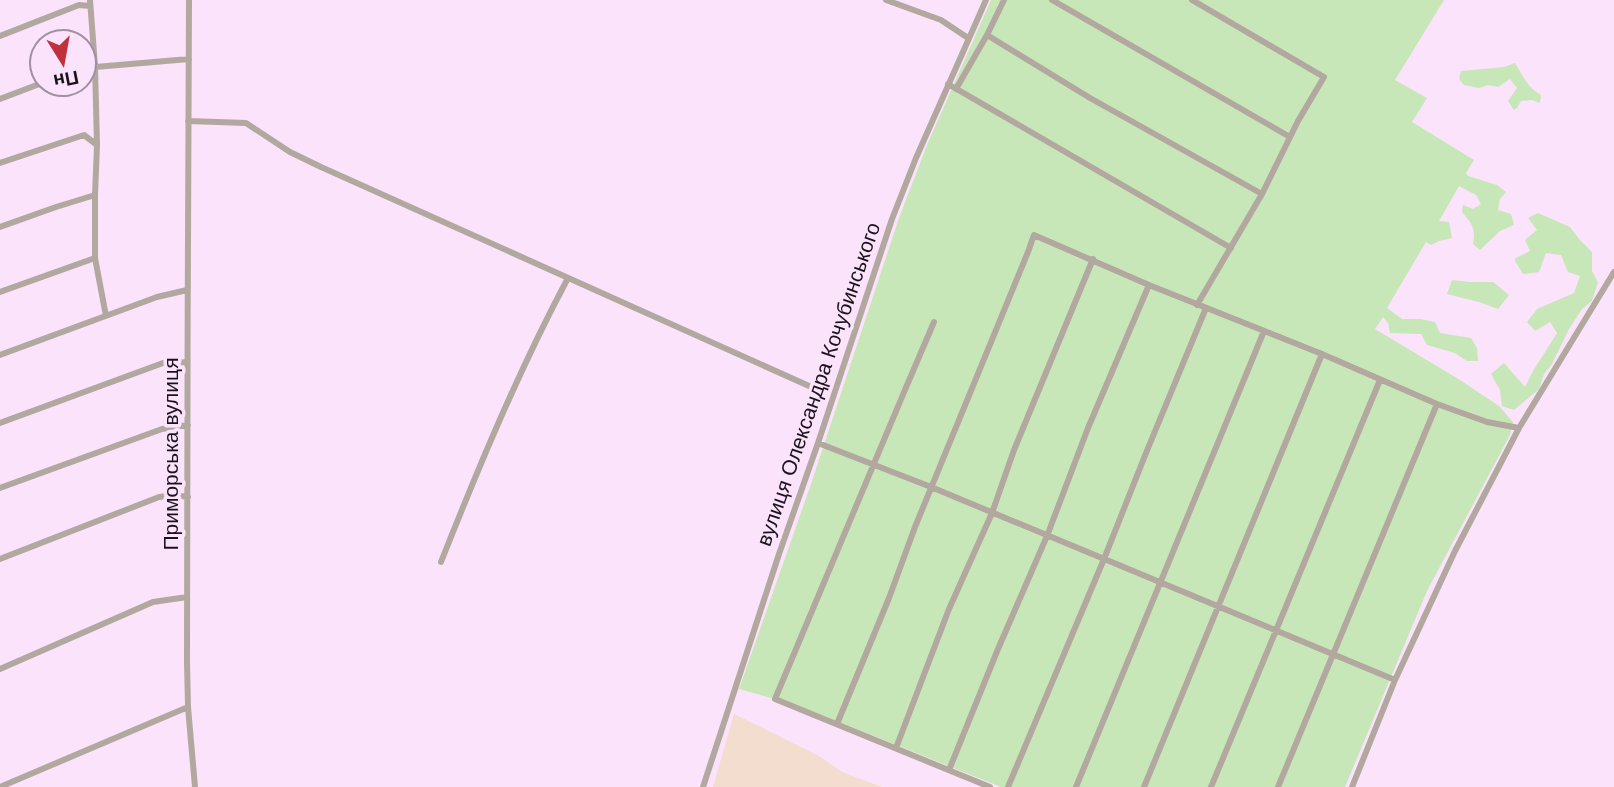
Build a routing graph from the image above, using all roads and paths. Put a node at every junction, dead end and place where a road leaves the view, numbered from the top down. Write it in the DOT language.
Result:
graph roads {
  1 [pos="189,0"];
  2 [pos="886,0"];
  3 [pos="986,0"];
  4 [pos="1004,0"];
  5 [pos="1052,0"];
  6 [pos="1192,0"];
  7 [pos="90,3"];
  8 [pos="92,28"];
  9 [pos="987,35"];
  10 [pos="0,36"];
  11 [pos="968,38"];
  12 [pos="189,59"];
  13 [pos="98,66"];
  14 [pos="948,84"];
  15 [pos="28,88"];
  16 [pos="956,89"];
  17 [pos="96,98"];
  18 [pos="0,99"];
  19 [pos="188,121"];
  20 [pos="1290,137"];
  21 [pos="97,145"];
  22 [pos="0,163"];
  23 [pos="1262,194"];
  24 [pos="94,195"];
  25 [pos="0,227"];
  26 [pos="1231,248"];
  27 [pos="96,258"];
  28 [pos="1093,259"];
  29 [pos="1614,272"];
  30 [pos="568,278"];
  31 [pos="1149,285"];
  32 [pos="187,290"];
  33 [pos="0,292"];
  34 [pos="1197,305"];
  35 [pos="1206,308"];
  36 [pos="106,316"];
  37 [pos="934,322"];
  38 [pos="1264,331"];
  39 [pos="1322,354"];
  40 [pos="0,355"];
  41 [pos="187,362"];
  42 [pos="1380,380"];
  43 [pos="818,390"];
  44 [pos="1437,404"];
  45 [pos="0,423"];
  46 [pos="188,425"];
  47 [pos="1519,428"];
  48 [pos="818,443"];
  49 [pos="872,465"];
  50 [pos="0,488"];
  51 [pos="931,488"];
  52 [pos="188,497"];
  53 [pos="992,513"];
  54 [pos="1047,536"];
  55 [pos="0,559"];
  56 [pos="1104,559"];
  57 [pos="441,562"];
  58 [pos="1162,583"];
  59 [pos="187,597"];
  60 [pos="1218,606"];
  61 [pos="1275,630"];
  62 [pos="1332,654"];
  63 [pos="0,669"];
  64 [pos="1395,680"];
  65 [pos="188,707"];
  66 [pos="837,723"];
  67 [pos="896,748"];
  68 [pos="949,770"];
  69 [pos="1,787"];
  70 [pos="195,787"];
  71 [pos="703,787"];
  72 [pos="990,787"];
  73 [pos="1008,787"];
  74 [pos="1076,787"];
  75 [pos="1144,787"];
  76 [pos="1210,787"];
  77 [pos="1278,787"];
  78 [pos="1352,787"];
  1 -- 12 [label="street, Приморська вулиця"];
  2 -- 11 [label="street"];
  3 -- 11 [label="street, вулиця Олександра Кочубинського"];
  4 -- 9 [label="street"];
  5 -- 20 [label="street"];
  6 -- 20 [label="street"];
  7 -- 8 [label="street"];
  7 -- 10 [label="street"];
  9 -- 16 [label="street"];
  9 -- 23 [label="street"];
  11 -- 14 [label="street, вулиця Олександра Кочубинського"];
  12 -- 13 [label="street"];
  12 -- 19 [label="street, Приморська вулиця"];
  14 -- 16 [label="street"];
  14 -- 48 [label="street, вулиця Олександра Кочубинського"];
  15 -- 18 [label="street"];
  16 -- 26 [label="street"];
  17 -- 21 [label="street"];
  19 -- 30 [label="street"];
  19 -- 32 [label="street, Приморська вулиця"];
  20 -- 23 [label="street"];
  21 -- 22 [label="street"];
  21 -- 24 [label="street"];
  23 -- 26 [label="street"];
  24 -- 25 [label="street"];
  24 -- 27 [label="street"];
  26 -- 34 [label="street"];
  27 -- 33 [label="street"];
  27 -- 36 [label="street"];
  28 -- 31 [label="street"];
  28 -- 51 [label="street"];
  28 -- 53 [label="street"];
  29 -- 47 [label="street"];
  30 -- 43 [label="street"];
  30 -- 57 [label="street"];
  31 -- 34 [label="street"];
  31 -- 54 [label="street"];
  32 -- 36 [label="street"];
  32 -- 41 [label="street, Приморська вулиця"];
  34 -- 35 [label="street"];
  35 -- 38 [label="street"];
  35 -- 56 [label="street"];
  36 -- 40 [label="street"];
  37 -- 49 [label="street"];
  38 -- 39 [label="street"];
  38 -- 58 [label="street"];
  39 -- 42 [label="street"];
  39 -- 60 [label="street"];
  41 -- 45 [label="street"];
  41 -- 46 [label="street, Приморська вулиця"];
  42 -- 44 [label="street"];
  42 -- 61 [label="street"];
  44 -- 47 [label="street"];
  44 -- 62 [label="street"];
  46 -- 50 [label="street"];
  46 -- 52 [label="street, Приморська вулиця"];
  47 -- 64 [label="street"];
  48 -- 49 [label="street"];
  48 -- 71 [label="street, вулиця Олександра Кочубинського"];
  49 -- 51 [label="street"];
  49 -- 66 [label="street"];
  51 -- 53 [label="street"];
  51 -- 66 [label="street"];
  52 -- 55 [label="street"];
  52 -- 59 [label="street, Приморська вулиця"];
  53 -- 54 [label="street"];
  53 -- 67 [label="street"];
  54 -- 56 [label="street"];
  54 -- 68 [label="street"];
  56 -- 58 [label="street"];
  56 -- 73 [label="street"];
  58 -- 60 [label="street"];
  58 -- 74 [label="street"];
  59 -- 63 [label="street"];
  59 -- 65 [label="street, Приморська вулиця"];
  60 -- 61 [label="street"];
  60 -- 75 [label="street"];
  61 -- 62 [label="street"];
  61 -- 76 [label="street"];
  62 -- 64 [label="street"];
  62 -- 77 [label="street"];
  64 -- 78 [label="street"];
  65 -- 69 [label="street"];
  65 -- 70 [label="street, Приморська вулиця"];
  66 -- 67 [label="street"];
  67 -- 68 [label="street"];
  68 -- 72 [label="street"];
}
